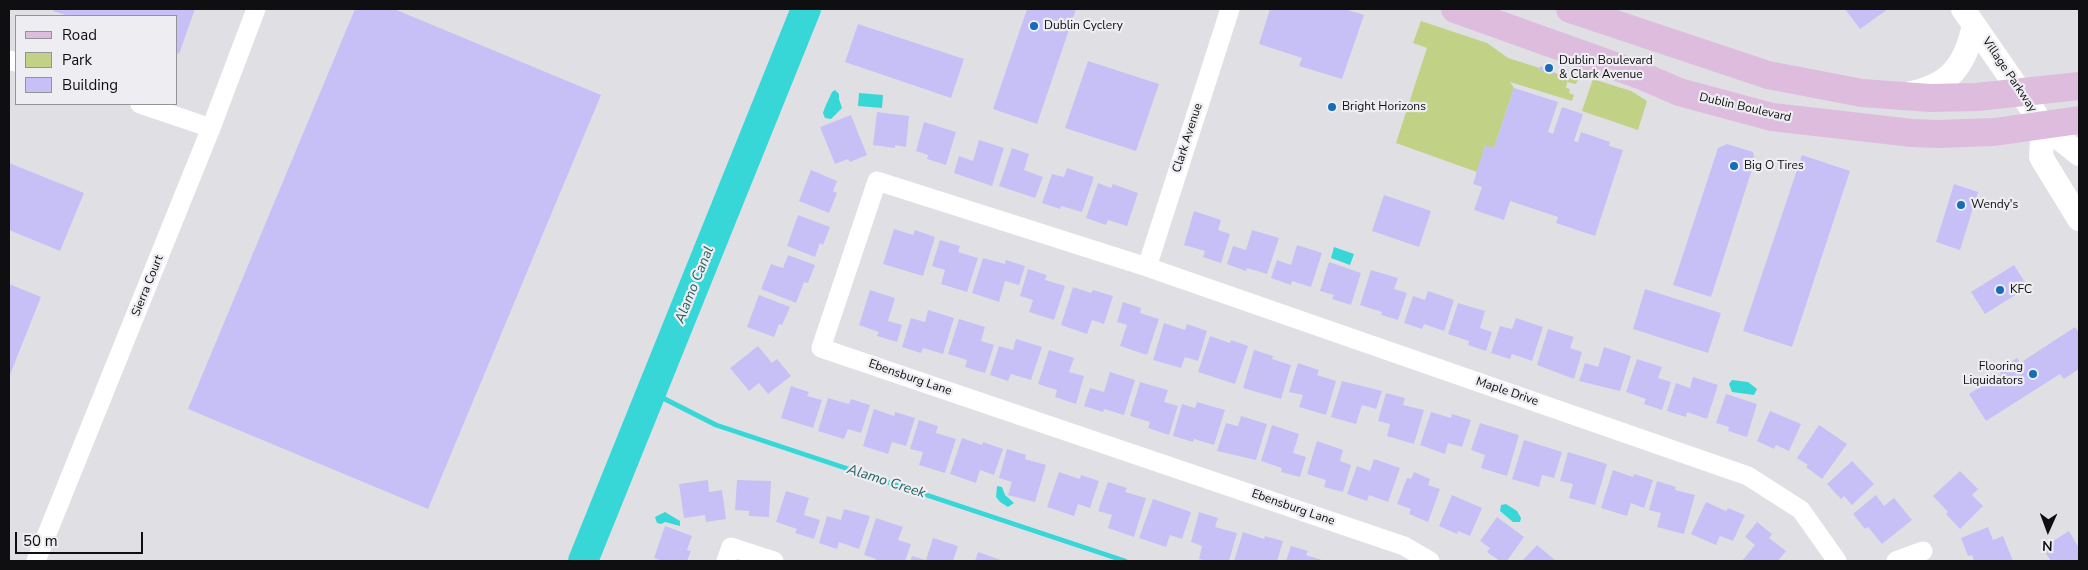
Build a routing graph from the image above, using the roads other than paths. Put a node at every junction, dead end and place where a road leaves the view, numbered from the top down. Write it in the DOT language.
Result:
graph roads {
  1 [pos="256,9"];
  2 [pos="1230,9"];
  3 [pos="1455,9"];
  4 [pos="1570,9"];
  5 [pos="1969,17"];
  6 [pos="2079,86"];
  7 [pos="2021,93"];
  8 [pos="1898,96"];
  9 [pos="143,105"];
  10 [pos="2079,120"];
  11 [pos="2043,125"];
  12 [pos="211,128"];
  13 [pos="2079,154"];
  14 [pos="2079,219"];
  15 [pos="1147,267"];
  16 [pos="1923,551"];
  17 [pos="729,554"];
  18 [pos="36,561"];
  19 [pos="774,561"];
  20 [pos="1430,561"];
  21 [pos="1837,561"];
  22 [pos="1896,561"];
  1 -- 12 [label="street, Sierra Court"];
  2 -- 15 [label="street, Clark Avenue"];
  3 -- 11 [label="main road, Dublin Boulevard"];
  4 -- 8 [label="main road"];
  5 -- 7 [label="street, Village Parkway"];
  5 -- 8 [label="street, Village Parkway"];
  6 -- 7 [label="main road"];
  7 -- 8 [label="main road"];
  7 -- 11 [label="street, Village Parkway"];
  9 -- 12 [label="street"];
  10 -- 11 [label="main road, Dublin Boulevard"];
  11 -- 13 [label="street, Village Parkway"];
  11 -- 14 [label="street, Village Parkway"];
  12 -- 18 [label="street, Sierra Court"];
  15 -- 20 [label="street, Ebensburg Lane"];
  15 -- 21 [label="street, Maple Drive"];
  16 -- 22 [label="street"];
  17 -- 19 [label="street"];
}
